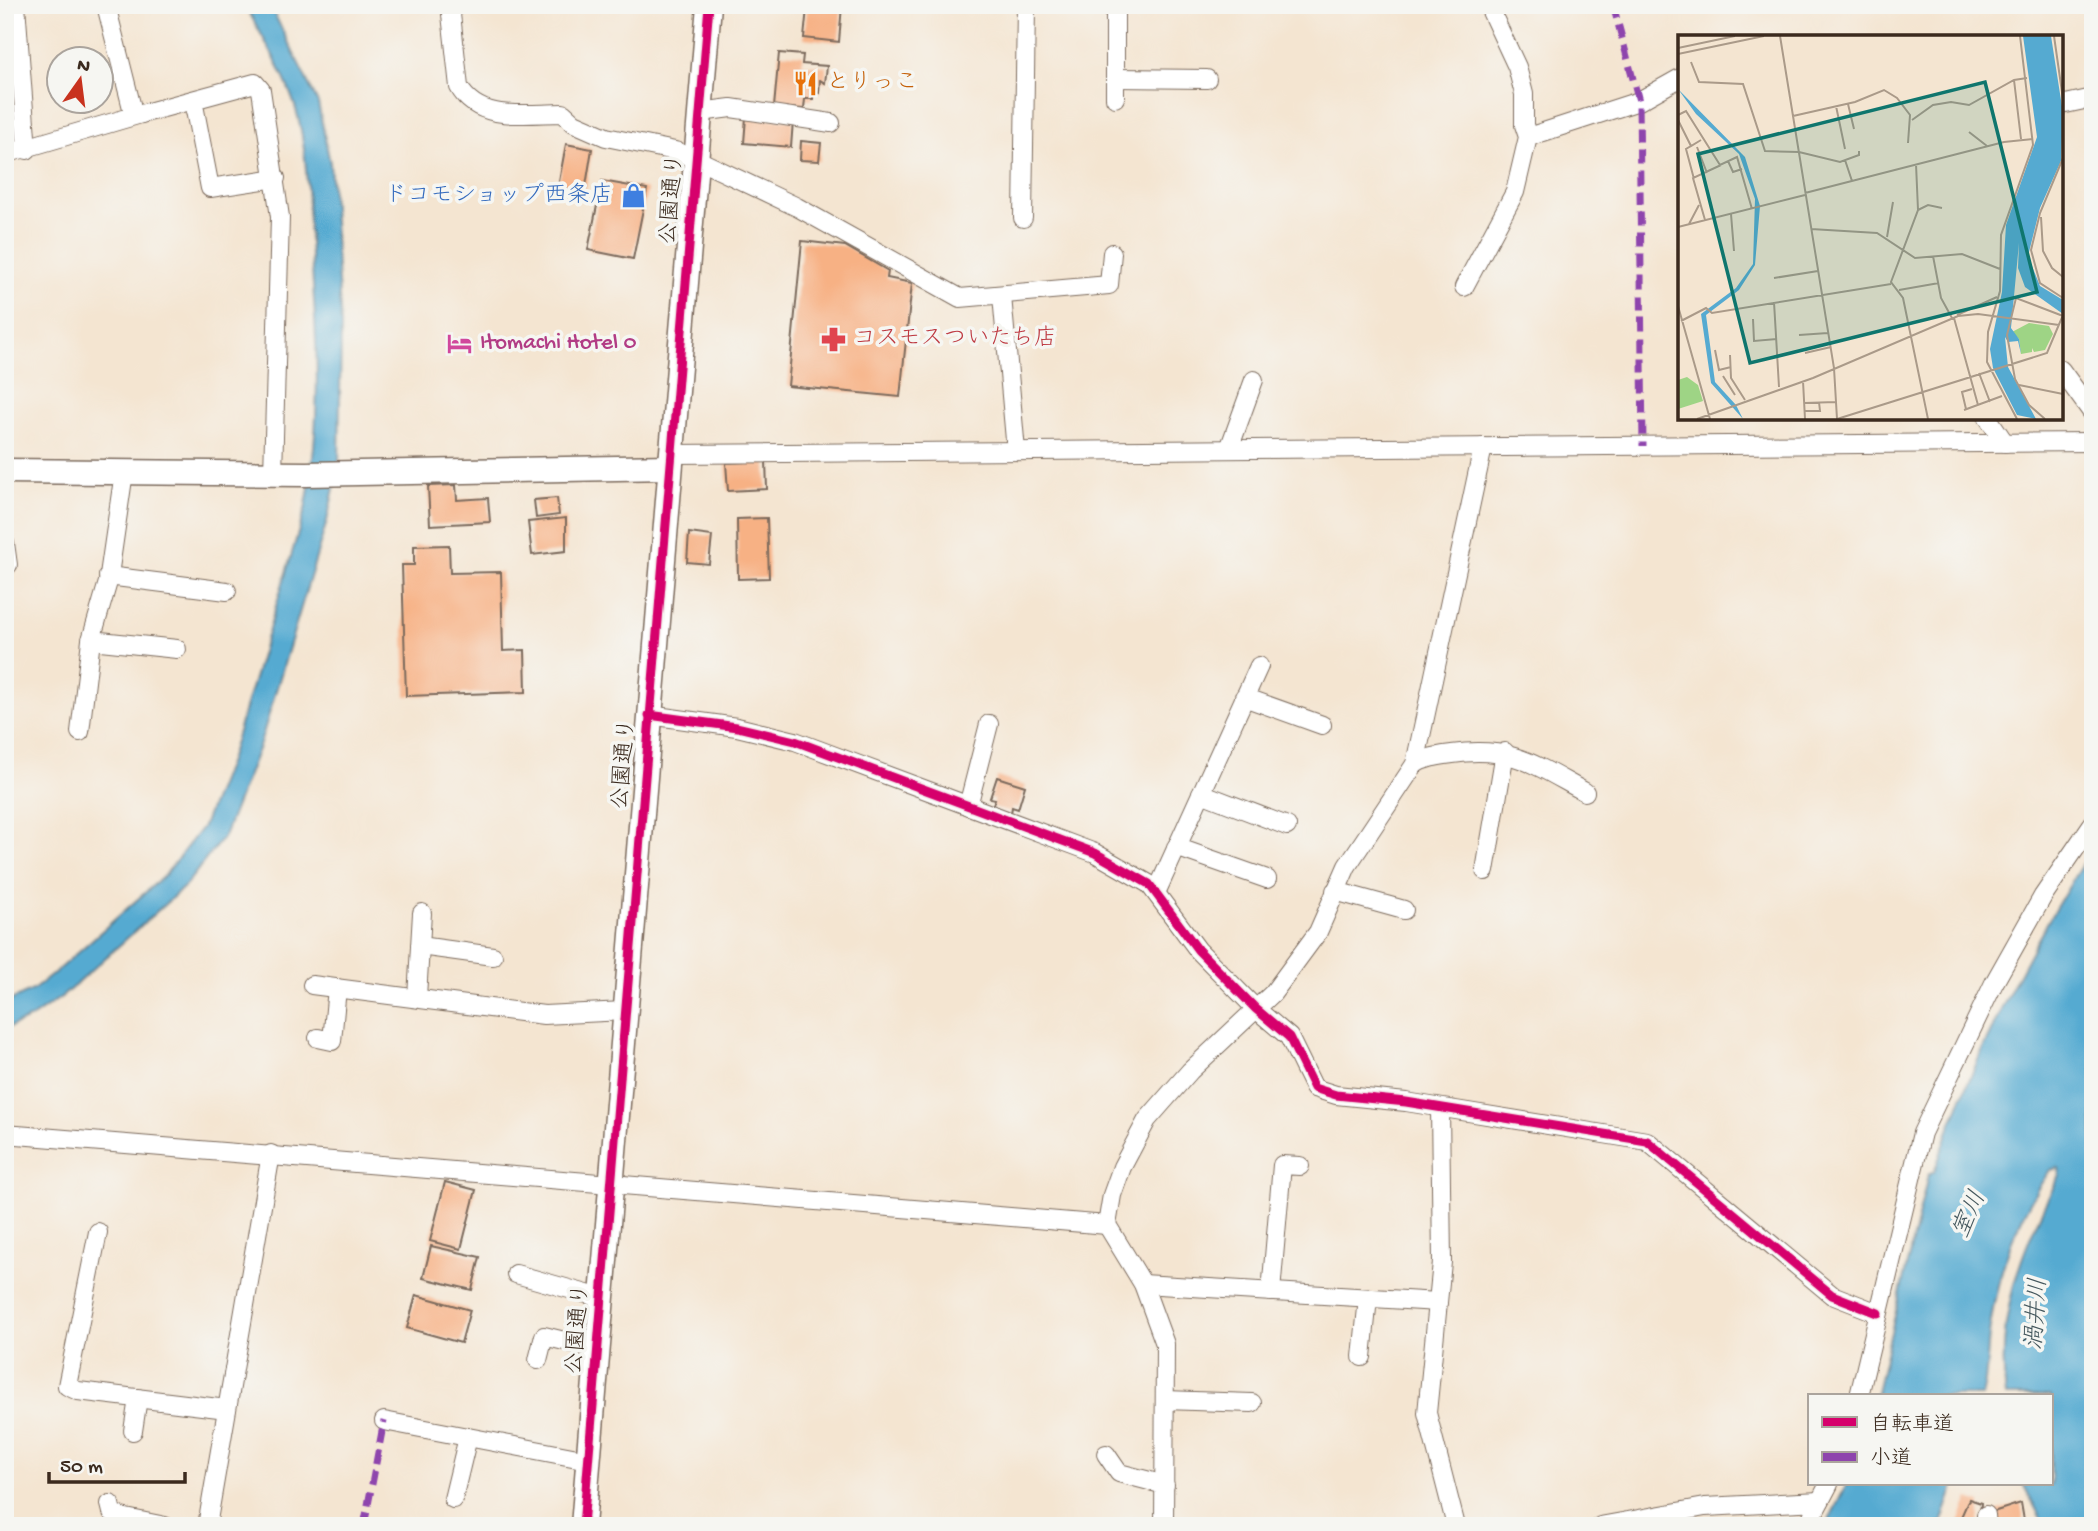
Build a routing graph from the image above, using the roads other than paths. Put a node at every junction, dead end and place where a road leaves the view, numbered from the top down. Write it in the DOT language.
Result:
graph roads {
  1 [pos="16,5"];
  2 [pos="106,5"];
  3 [pos="450,5"];
  4 [pos="709,5"];
  5 [pos="1026,5"];
  6 [pos="1115,5"];
  7 [pos="1488,5"];
  8 [pos="1115,78"];
  9 [pos="1207,79"];
  10 [pos="1678,79"];
  11 [pos="1115,97"];
  12 [pos="2093,99"];
  13 [pos="193,100"];
  14 [pos="2063,105"];
  15 [pos="700,112"];
  16 [pos="141,114"];
  17 [pos="831,123"];
  18 [pos="1528,137"];
  19 [pos="27,150"];
  20 [pos="5,154"];
  21 [pos="696,159"];
  22 [pos="276,178"];
  23 [pos="1023,218"];
  24 [pos="1112,253"];
  25 [pos="1464,287"];
  26 [pos="1002,296"];
  27 [pos="2063,373"];
  28 [pos="1254,380"];
  29 [pos="2093,414"];
  30 [pos="1989,420"];
  31 [pos="2093,442"];
  32 [pos="2005,443"];
  33 [pos="1483,447"];
  34 [pos="1228,449"];
  35 [pos="1016,451"];
  36 [pos="670,460"];
  37 [pos="5,471"];
  38 [pos="124,472"];
  39 [pos="273,474"];
  40 [pos="5,543"];
  41 [pos="8,565"];
  42 [pos="108,576"];
  43 [pos="227,591"];
  44 [pos="91,640"];
  45 [pos="177,649"];
  46 [pos="1259,666"];
  47 [pos="1244,697"];
  48 [pos="649,715"];
  49 [pos="989,724"];
  50 [pos="1322,725"];
  51 [pos="80,732"];
  52 [pos="1505,752"];
  53 [pos="1415,764"];
  54 [pos="1585,792"];
  55 [pos="1201,793"];
  56 [pos="968,806"];
  57 [pos="2093,823"];
  58 [pos="1287,826"];
  59 [pos="1177,847"];
  60 [pos="1485,871"];
  61 [pos="1267,879"];
  62 [pos="1335,891"];
  63 [pos="1156,893"];
  64 [pos="1404,910"];
  65 [pos="422,913"];
  66 [pos="420,946"];
  67 [pos="493,956"];
  68 [pos="312,985"];
  69 [pos="337,988"];
  70 [pos="417,997"];
  71 [pos="1256,1010"];
  72 [pos="624,1011"];
  73 [pos="318,1038"];
  74 [pos="1440,1108"];
  75 [pos="5,1134"];
  76 [pos="271,1154"];
  77 [pos="1300,1166"];
  78 [pos="610,1183"];
  79 [pos="1107,1225"];
  80 [pos="98,1231"];
  81 [pos="516,1274"];
  82 [pos="1143,1284"];
  83 [pos="1271,1292"];
  84 [pos="601,1298"];
  85 [pos="1368,1298"];
  86 [pos="1438,1302"];
  87 [pos="1878,1313"];
  88 [pos="597,1349"];
  89 [pos="1362,1357"];
  90 [pos="538,1360"];
  91 [pos="1859,1394"];
  92 [pos="138,1398"];
  93 [pos="1165,1400"];
  94 [pos="1252,1403"];
  95 [pos="227,1409"];
  96 [pos="384,1421"];
  97 [pos="133,1431"];
  98 [pos="468,1437"];
  99 [pos="1106,1454"];
  100 [pos="588,1460"];
  101 [pos="1165,1485"];
  102 [pos="1828,1486"];
  103 [pos="453,1499"];
  104 [pos="1820,1501"];
  105 [pos="110,1504"];
  106 [pos="165,1526"];
  107 [pos="207,1526"];
  108 [pos="583,1526"];
  109 [pos="1164,1526"];
  110 [pos="1456,1526"];
  111 [pos="1600,1526"];
  112 [pos="1807,1526"];
  1 -- 19 [label="street"];
  2 -- 16 [label="street"];
  3 -- 21 [label="street"];
  4 -- 15 [label="street, 公園通り"];
  5 -- 23 [label="street"];
  6 -- 8 [label="street"];
  7 -- 18 [label="street"];
  8 -- 9 [label="street"];
  8 -- 11 [label="street"];
  10 -- 18 [label="street"];
  12 -- 14 [label="street"];
  13 -- 16 [label="street"];
  13 -- 22 [label="street"];
  13 -- 22 [label="street"];
  15 -- 17 [label="street"];
  15 -- 21 [label="street, 公園通り"];
  16 -- 19 [label="street"];
  18 -- 25 [label="street"];
  19 -- 20 [label="street"];
  21 -- 26 [label="street"];
  21 -- 36 [label="street, 公園通り"];
  22 -- 39 [label="street"];
  24 -- 26 [label="street"];
  26 -- 35 [label="street"];
  27 -- 29 [label="street"];
  28 -- 34 [label="street"];
  30 -- 32 [label="street"];
  31 -- 32 [label="street"];
  32 -- 33 [label="street"];
  33 -- 34 [label="street"];
  33 -- 53 [label="street"];
  34 -- 35 [label="street"];
  35 -- 36 [label="street"];
  36 -- 39 [label="street"];
  36 -- 48 [label="street, 公園通り"];
  37 -- 38 [label="street"];
  38 -- 39 [label="street"];
  38 -- 42 [label="street"];
  40 -- 41 [label="street"];
  42 -- 43 [label="street"];
  42 -- 44 [label="street"];
  44 -- 45 [label="street"];
  44 -- 51 [label="street"];
  46 -- 47 [label="street"];
  47 -- 50 [label="street"];
  47 -- 55 [label="street"];
  48 -- 56 [label="street"];
  48 -- 72 [label="street, 公園通り"];
  49 -- 56 [label="street"];
  52 -- 53 [label="street"];
  52 -- 54 [label="street"];
  52 -- 60 [label="street"];
  53 -- 62 [label="street"];
  55 -- 58 [label="street"];
  55 -- 59 [label="street"];
  56 -- 63 [label="street"];
  57 -- 87 [label="street"];
  59 -- 61 [label="street"];
  59 -- 63 [label="street"];
  62 -- 64 [label="street"];
  62 -- 71 [label="street"];
  63 -- 71 [label="street"];
  65 -- 66 [label="street"];
  66 -- 67 [label="street"];
  66 -- 70 [label="street"];
  68 -- 69 [label="street"];
  69 -- 70 [label="street"];
  69 -- 73 [label="street"];
  70 -- 72 [label="street"];
  71 -- 74 [label="street"];
  71 -- 79 [label="street"];
  72 -- 78 [label="street, 公園通り"];
  74 -- 86 [label="street"];
  74 -- 87 [label="street"];
  75 -- 76 [label="street"];
  76 -- 78 [label="street"];
  76 -- 95 [label="street"];
  77 -- 83 [label="street"];
  78 -- 79 [label="street"];
  78 -- 84 [label="street, 公園通り"];
  79 -- 82 [label="street"];
  80 -- 92 [label="street"];
  81 -- 84 [label="street"];
  82 -- 83 [label="street"];
  82 -- 93 [label="street"];
  83 -- 85 [label="street"];
  84 -- 88 [label="street, 公園通り"];
  85 -- 86 [label="street"];
  85 -- 89 [label="street"];
  86 -- 110 [label="street"];
  87 -- 91 [label="street"];
  88 -- 90 [label="street"];
  88 -- 100 [label="street, 公園通り"];
  92 -- 95 [label="street"];
  92 -- 97 [label="street"];
  93 -- 94 [label="street"];
  93 -- 101 [label="street"];
  95 -- 107 [label="street"];
  96 -- 98 [label="street"];
  98 -- 100 [label="street"];
  98 -- 103 [label="street"];
  99 -- 101 [label="street"];
  100 -- 108 [label="street, 公園通り"];
  101 -- 109 [label="street"];
  102 -- 104 [label="street"];
  104 -- 111 [label="street"];
  104 -- 112 [label="street"];
  105 -- 106 [label="street"];
}
